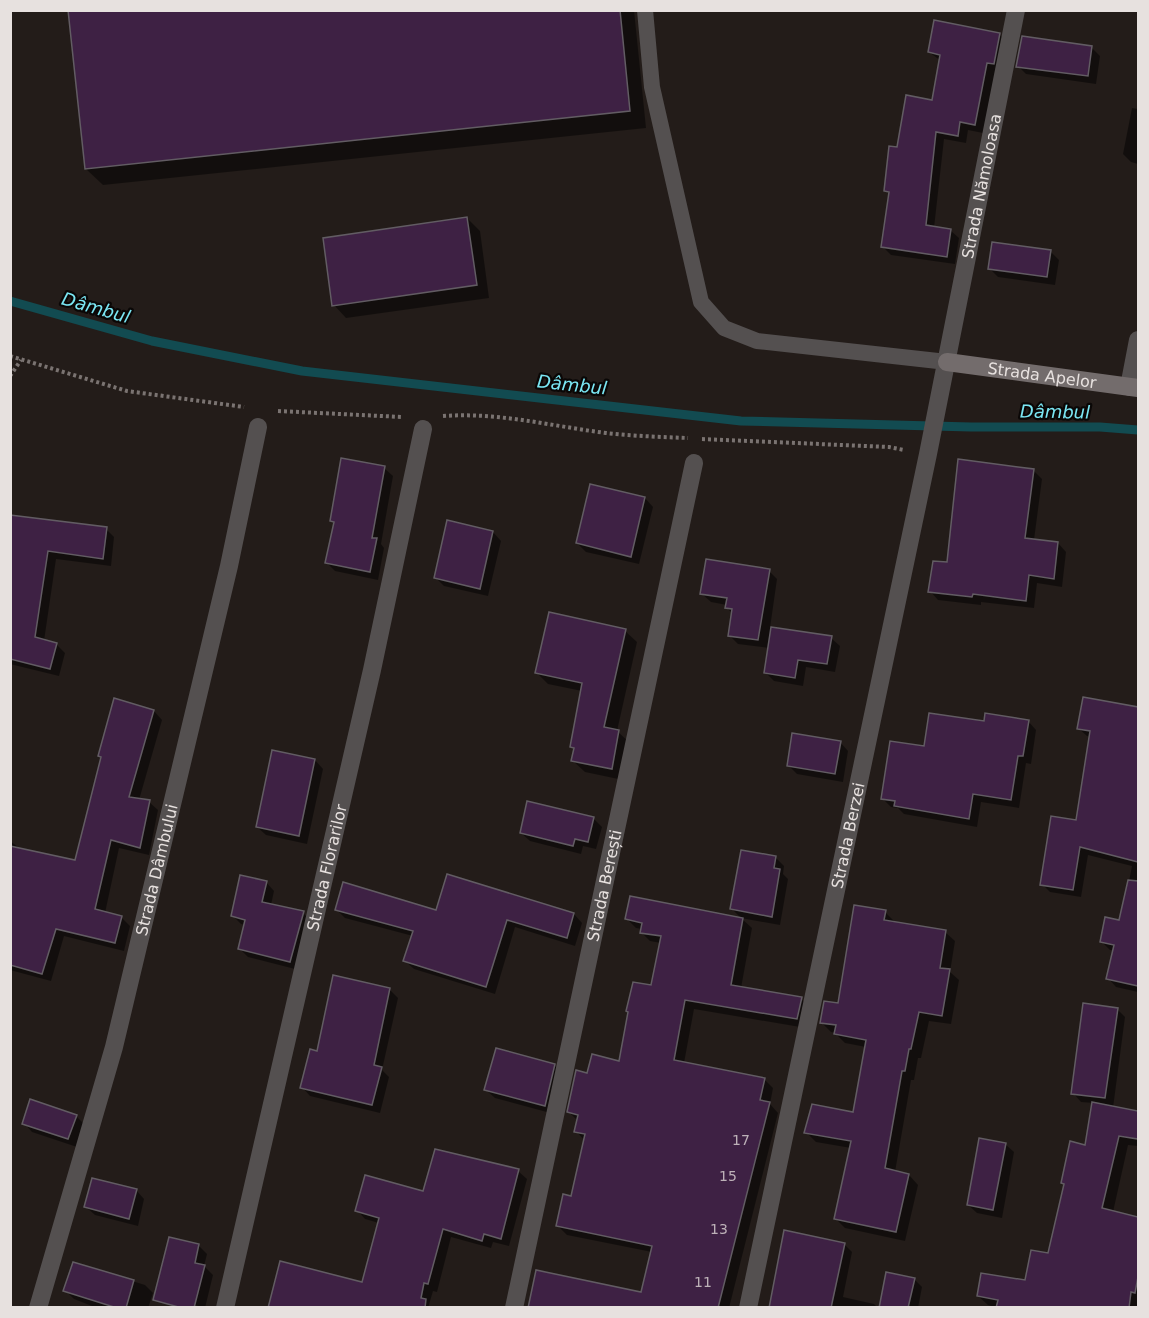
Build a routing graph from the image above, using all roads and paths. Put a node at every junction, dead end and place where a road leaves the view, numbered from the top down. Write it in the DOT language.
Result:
graph roads {
  1 [pos="645,10"];
  2 [pos="1016,10"];
  3 [pos="1138,340"];
  4 [pos="10,356"];
  5 [pos="21,360"];
  6 [pos="947,363"];
  7 [pos="10,376"];
  8 [pos="1134,388"];
  9 [pos="249,407"];
  10 [pos="271,410"];
  11 [pos="404,417"];
  12 [pos="430,422"];
  13 [pos="258,427"];
  14 [pos="928,454"];
  15 [pos="694,463"];
  16 [pos="38,1308"];
  17 [pos="225,1308"];
  18 [pos="514,1308"];
  19 [pos="748,1308"];
  1 -- 6 [label="lane"];
  2 -- 6 [label="street, Strada Nămoloasa"];
  3 -- 8 [label="street"];
  4 -- 5 [label="path"];
  5 -- 7 [label="path"];
  5 -- 9 [label="path"];
  6 -- 8 [label="street, Strada Apelor"];
  6 -- 14 [label="street, Strada Berzei"];
  10 -- 11 [label="path"];
  12 -- 14 [label="path"];
  12 -- 17 [label="street, Strada Florarilor"];
  13 -- 16 [label="street, Strada Dâmbului"];
  14 -- 19 [label="street, Strada Berzei"];
  15 -- 18 [label="street, Strada Berești"];
}
